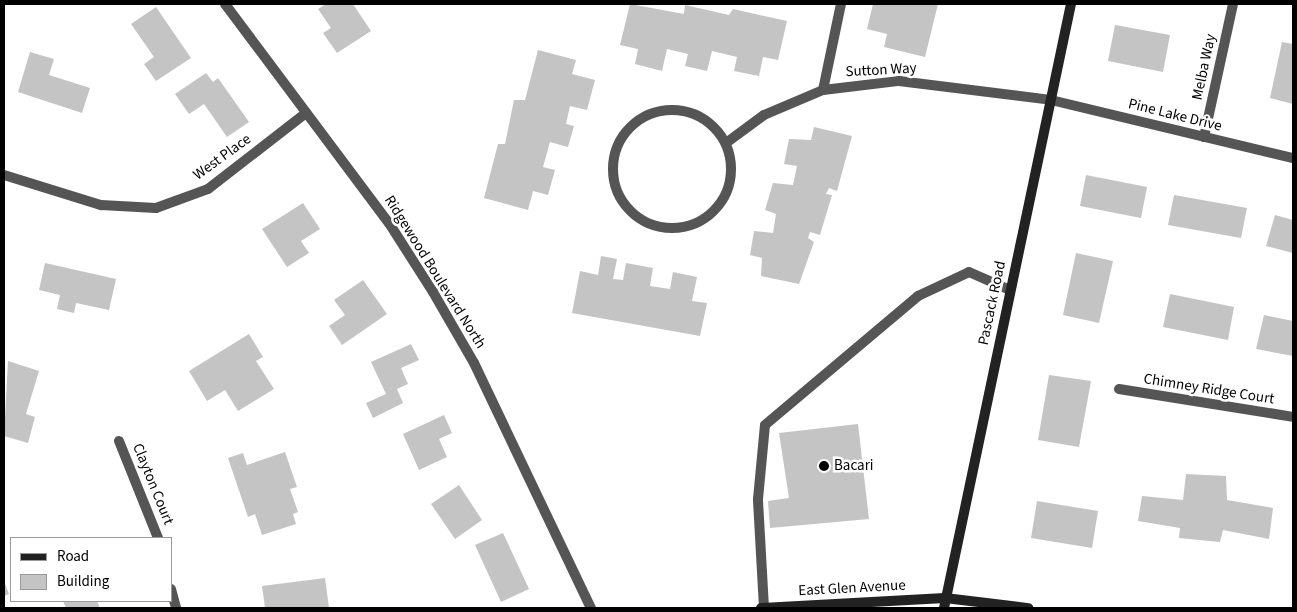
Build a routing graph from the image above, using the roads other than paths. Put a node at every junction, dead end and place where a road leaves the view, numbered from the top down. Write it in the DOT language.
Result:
graph roads {
  1 [pos="225,4"];
  2 [pos="1071,4"];
  3 [pos="1233,4"];
  4 [pos="837,5"];
  5 [pos="823,90"];
  6 [pos="1051,100"];
  7 [pos="306,113"];
  8 [pos="1204,137"];
  9 [pos="726,143"];
  10 [pos="1293,158"];
  11 [pos="4,175"];
  12 [pos="1010,290"];
  13 [pos="1120,390"];
  14 [pos="1293,417"];
  15 [pos="119,441"];
  16 [pos="158,537"];
  17 [pos="172,593"];
  18 [pos="945,603"];
  19 [pos="176,608"];
  20 [pos="591,608"];
  21 [pos="762,608"];
  22 [pos="1028,608"];
  1 -- 7 [label="street, Ridgewood Boulevard North"];
  2 -- 6 [label="street, Pascack Road"];
  3 -- 8 [label="street, Melba Way"];
  4 -- 5 [label="street"];
  5 -- 6 [label="street, Sutton Way"];
  5 -- 9 [label="street, Sutton Way"];
  6 -- 8 [label="street, Pine Lake Drive"];
  6 -- 12 [label="street, Pascack Road"];
  7 -- 11 [label="street, West Place"];
  7 -- 20 [label="street, Ridgewood Boulevard North"];
  8 -- 10 [label="street, Pine Lake Drive"];
  9 -- 9 [label="street"];
  12 -- 18 [label="street, Pascack Road"];
  12 -- 21 [label="street"];
  13 -- 14 [label="street, Chimney Ridge Court"];
  15 -- 16 [label="street, Clayton Court"];
  17 -- 19 [label="street"];
  18 -- 21 [label="street, East Glen Avenue"];
  18 -- 22 [label="street, East Glen Avenue"];
}
